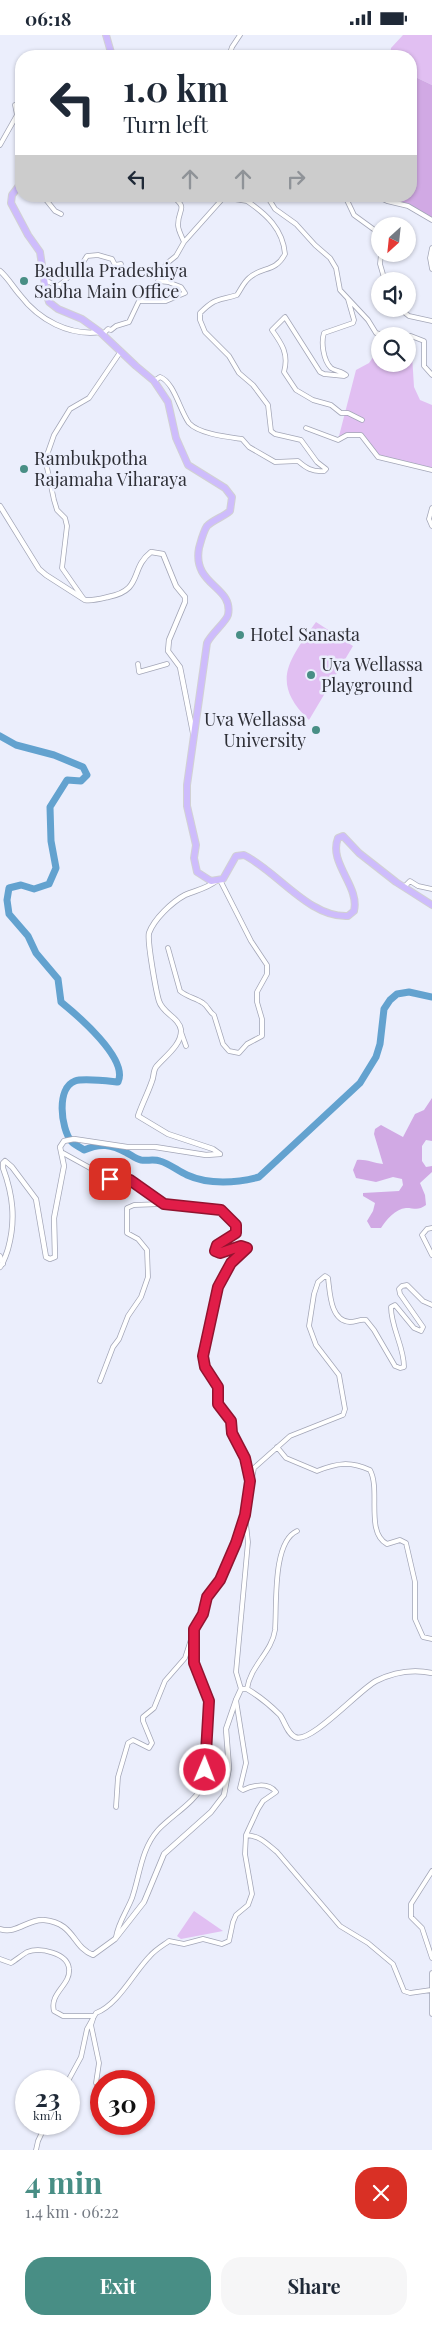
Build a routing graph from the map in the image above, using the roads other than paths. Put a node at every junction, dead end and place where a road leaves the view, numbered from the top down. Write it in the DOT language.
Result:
graph roads {
  1 [pos="106,35"];
  2 [pos="240,35"];
  3 [pos="110,50"];
  4 [pos="231,50"];
  5 [pos="15,119"];
  6 [pos="0,145"];
  7 [pos="15,191"];
  8 [pos="48,202"];
  9 [pos="181,202"];
  10 [pos="220,202"];
  11 [pos="250,202"];
  12 [pos="271,202"];
  13 [pos="348,202"];
  14 [pos="391,202"];
  15 [pos="61,214"];
  16 [pos="432,220"];
  17 [pos="371,227"];
  18 [pos="184,241"];
  19 [pos="432,248"];
  20 [pos="121,264"];
  21 [pos="432,269"];
  22 [pos="0,271"];
  23 [pos="44,278"];
  24 [pos="158,281"];
  25 [pos="168,282"];
  26 [pos="348,299"];
  27 [pos="414,317"];
  28 [pos="432,321"];
  29 [pos="372,327"];
  30 [pos="102,333"];
  31 [pos="416,338"];
  32 [pos="121,351"];
  33 [pos="432,375"];
  34 [pos="154,381"];
  35 [pos="362,421"];
  36 [pos="306,428"];
  37 [pos="432,470"];
  38 [pos="0,506"];
  39 [pos="432,508"];
  40 [pos="432,525"];
  41 [pos="85,600"];
  42 [pos="138,664"];
  43 [pos="166,664"];
  44 [pos="194,739"];
  45 [pos="218,881"];
  46 [pos="404,887"];
  47 [pos="432,889"];
  48 [pos="432,905"];
  49 [pos="168,948"];
  50 [pos="181,1032"];
  51 [pos="186,1046"];
  52 [pos="63,1153"];
  53 [pos="164,1204"];
  54 [pos="432,1228"];
  55 [pos="432,1255"];
  56 [pos="0,1256"];
  57 [pos="1,1266"];
  58 [pos="432,1305"];
  59 [pos="100,1381"];
  60 [pos="278,1447"];
  61 [pos="250,1481"];
  62 [pos="245,1515"];
  63 [pos="298,1531"];
  64 [pos="194,1629"];
  65 [pos="432,1639"];
  66 [pos="432,1673"];
  67 [pos="242,1689"];
  68 [pos="247,1689"];
  69 [pos="236,1700"];
  70 [pos="116,1807"];
  71 [pos="246,1835"];
  72 [pos="432,1871"];
  73 [pos="0,1929"];
  74 [pos="115,1939"];
  75 [pos="0,1959"];
  76 [pos="432,1959"];
  77 [pos="432,1973"];
  78 [pos="431,1991"];
  79 [pos="432,2014"];
  80 [pos="94,2016"];
  81 [pos="74,2070"];
  82 [pos="98,2070"];
  83 [pos="41,2135"];
  84 [pos="36,2150"];
  1 -- 3 [label="highway"];
  2 -- 4 [label="street"];
  5 -- 6 [label="street"];
  7 -- 23 [label="highway"];
  8 -- 15 [label="street"];
  9 -- 18 [label="street"];
  10 -- 18 [label="street"];
  11 -- 34 [label="street"];
  12 -- 26 [label="street"];
  13 -- 17 [label="street"];
  14 -- 16 [label="street"];
  18 -- 25 [label="street"];
  19 -- 21 [label="street"];
  20 -- 23 [label="street"];
  22 -- 30 [label="street"];
  23 -- 30 [label="highway"];
  24 -- 25 [label="street"];
  25 -- 30 [label="street"];
  26 -- 29 [label="street"];
  26 -- 35 [label="street"];
  27 -- 28 [label="street"];
  30 -- 32 [label="highway"];
  31 -- 33 [label="street"];
  32 -- 34 [label="highway"];
  32 -- 41 [label="street"];
  34 -- 44 [label="highway"];
  36 -- 37 [label="street"];
  38 -- 41 [label="street"];
  39 -- 40 [label="street"];
  41 -- 44 [label="street"];
  42 -- 43 [label="street"];
  44 -- 45 [label="highway"];
  45 -- 46 [label="highway"];
  45 -- 49 [label="street"];
  45 -- 50 [label="street"];
  46 -- 47 [label="street"];
  46 -- 48 [label="highway"];
  50 -- 51 [label="street"];
  50 -- 52 [label="street"];
  52 -- 53 [label="street"];
  52 -- 57 [label="street"];
  53 -- 59 [label="street"];
  53 -- 61 [label="street"];
  54 -- 55 [label="street"];
  56 -- 57 [label="street"];
  58 -- 60 [label="street"];
  60 -- 61 [label="street"];
  60 -- 65 [label="street"];
  61 -- 62 [label="street"];
  62 -- 64 [label="street"];
  62 -- 67 [label="street"];
  63 -- 68 [label="street"];
  64 -- 70 [label="street"];
  64 -- 74 [label="street"];
  66 -- 68 [label="street"];
  67 -- 68 [label="street"];
  67 -- 69 [label="street"];
  69 -- 71 [label="street"];
  69 -- 74 [label="street"];
  71 -- 78 [label="street"];
  71 -- 80 [label="street"];
  72 -- 76 [label="street"];
  73 -- 74 [label="street"];
  75 -- 80 [label="street"];
  77 -- 78 [label="street"];
  78 -- 79 [label="street"];
  80 -- 81 [label="street"];
  80 -- 82 [label="street"];
  83 -- 84 [label="street"];
}
